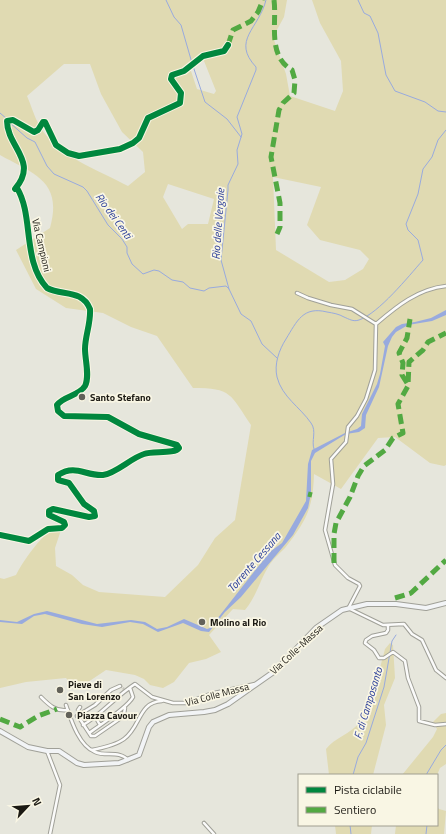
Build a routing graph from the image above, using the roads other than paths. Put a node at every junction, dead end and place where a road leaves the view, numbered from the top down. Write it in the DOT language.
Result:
graph roads {
  1 [pos="228,45"];
  2 [pos="446,286"];
  3 [pos="297,292"];
  4 [pos="376,324"];
  5 [pos="0,535"];
  6 [pos="446,604"];
  7 [pos="348,607"];
  8 [pos="388,626"];
  9 [pos="446,678"];
  10 [pos="257,683"];
  11 [pos="120,686"];
  12 [pos="130,688"];
  13 [pos="41,697"];
  14 [pos="165,701"];
  15 [pos="66,705"];
  16 [pos="80,707"];
  17 [pos="125,708"];
  18 [pos="68,710"];
  19 [pos="78,716"];
  20 [pos="96,718"];
  21 [pos="446,724"];
  22 [pos="83,725"];
  23 [pos="100,725"];
  24 [pos="0,731"];
  25 [pos="89,733"];
  26 [pos="92,750"];
  27 [pos="47,751"];
  28 [pos="128,761"];
  29 [pos="204,823"];
  30 [pos="50,834"];
  31 [pos="214,834"];
  1 -- 5 [label="street, Via Campioni"];
  2 -- 4 [label="street"];
  3 -- 4 [label="street"];
  4 -- 7 [label="street"];
  6 -- 7 [label="street, Via Colle-Massa"];
  7 -- 8 [label="street"];
  7 -- 10 [label="street, Via Colle-Massa"];
  8 -- 9 [label="street"];
  8 -- 21 [label="street"];
  10 -- 14 [label="street, Via Colle Massa"];
  10 -- 28 [label="street, Via Colle-Massa"];
  11 -- 19 [label="street"];
  12 -- 14 [label="street, Via Colle Massa"];
  12 -- 17 [label="street"];
  12 -- 20 [label="street"];
  13 -- 18 [label="street"];
  14 -- 26 [label="street"];
  15 -- 18 [label="street"];
  16 -- 19 [label="street"];
  17 -- 23 [label="street"];
  17 -- 25 [label="street"];
  18 -- 26 [label="street"];
  19 -- 22 [label="street"];
  20 -- 22 [label="street"];
  20 -- 23 [label="street"];
  22 -- 25 [label="street"];
  23 -- 25 [label="street"];
  24 -- 27 [label="street"];
  26 -- 28 [label="street"];
  27 -- 28 [label="street"];
  27 -- 30 [label="street"];
  29 -- 31 [label="street"];
}
